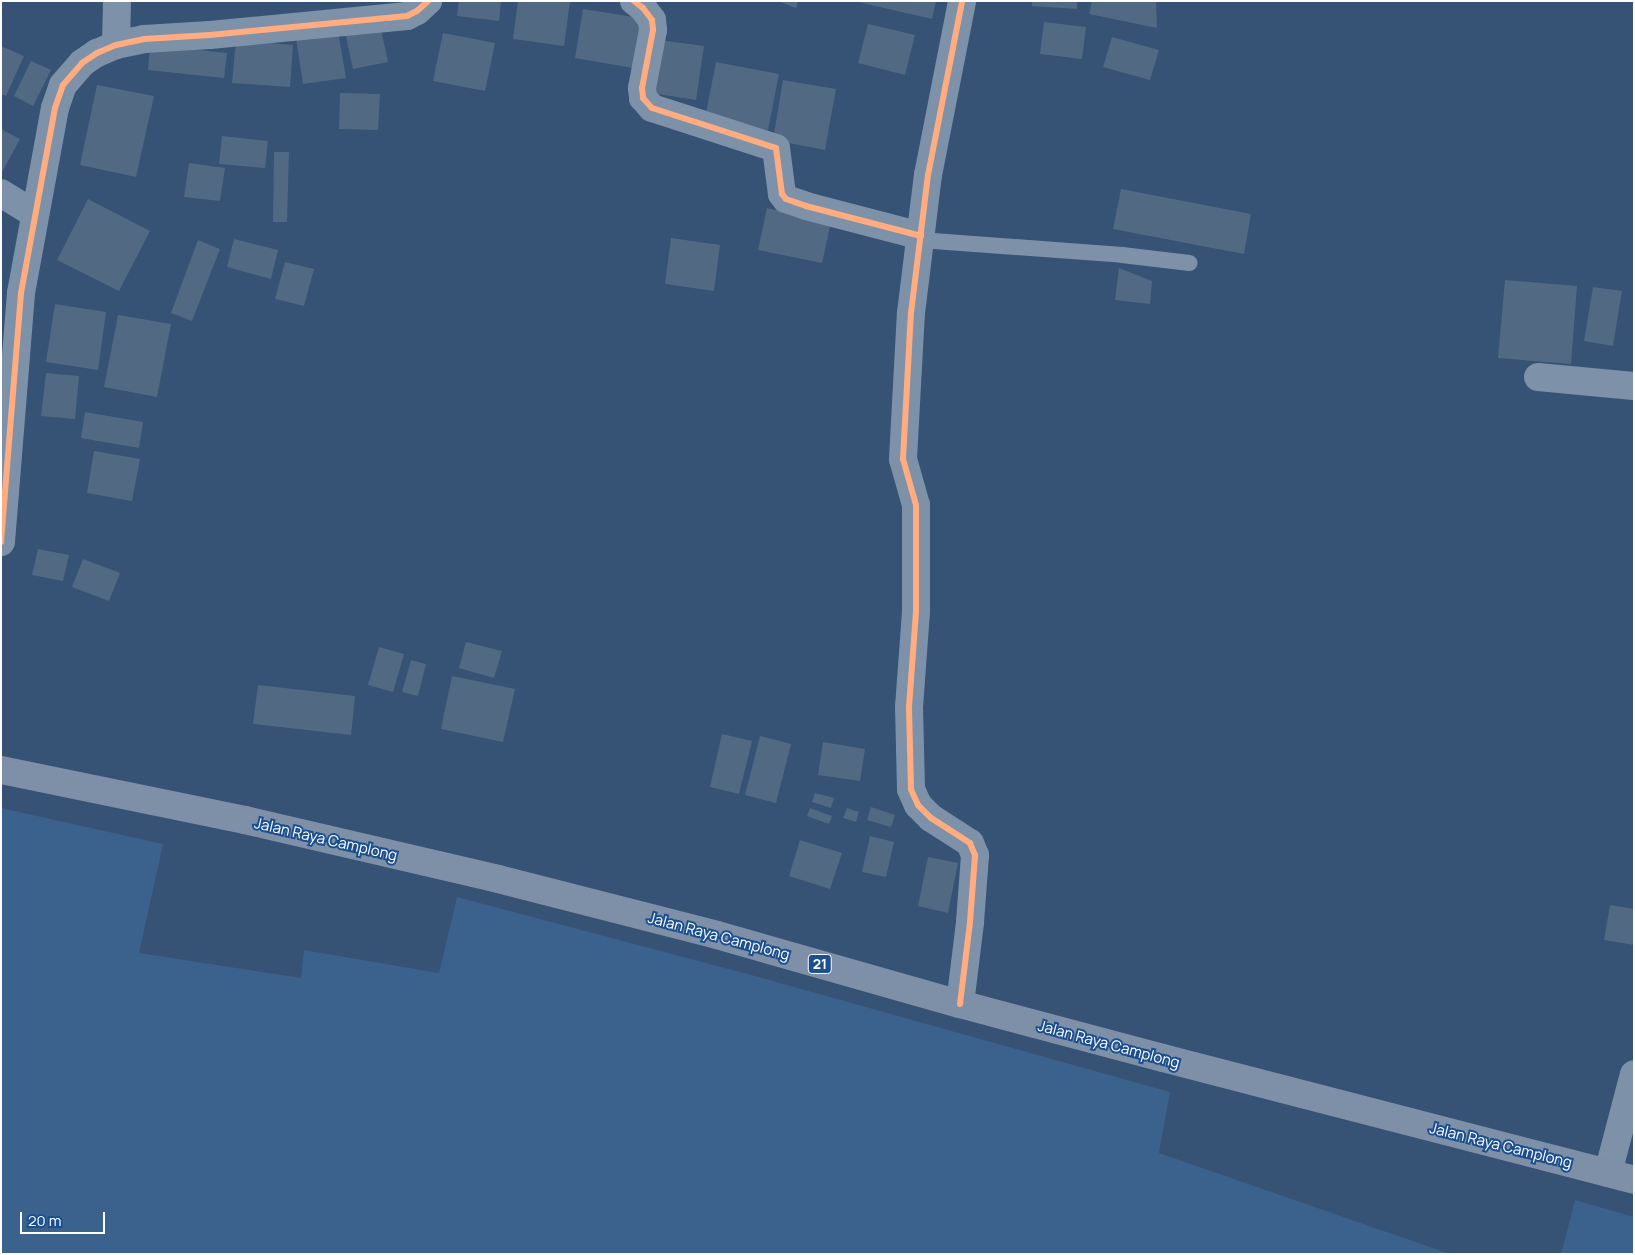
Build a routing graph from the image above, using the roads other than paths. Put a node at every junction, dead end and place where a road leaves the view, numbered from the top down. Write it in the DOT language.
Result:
graph roads {
  1 [pos="117,1"];
  2 [pos="428,1"];
  3 [pos="634,1"];
  4 [pos="962,1"];
  5 [pos="116,45"];
  6 [pos="1,193"];
  7 [pos="35,214"];
  8 [pos="920,238"];
  9 [pos="1190,263"];
  10 [pos="1538,377"];
  11 [pos="1634,386"];
  12 [pos="1,542"];
  13 [pos="1,770"];
  14 [pos="960,1004"];
  15 [pos="1634,1074"];
  16 [pos="1608,1173"];
  17 [pos="1634,1180"];
  1 -- 5 [label="street"];
  2 -- 5 [label="street"];
  3 -- 8 [label="street"];
  4 -- 8 [label="street"];
  5 -- 7 [label="street"];
  6 -- 7 [label="street"];
  7 -- 12 [label="street"];
  8 -- 9 [label="lane"];
  8 -- 14 [label="street"];
  10 -- 11 [label="street"];
  13 -- 14 [label="highway, Jalan Raya Camplong / 21"];
  14 -- 16 [label="highway, Jalan Raya Camplong / 21"];
  15 -- 16 [label="street"];
  16 -- 17 [label="highway, Jalan Raya Camplong / 21"];
}
